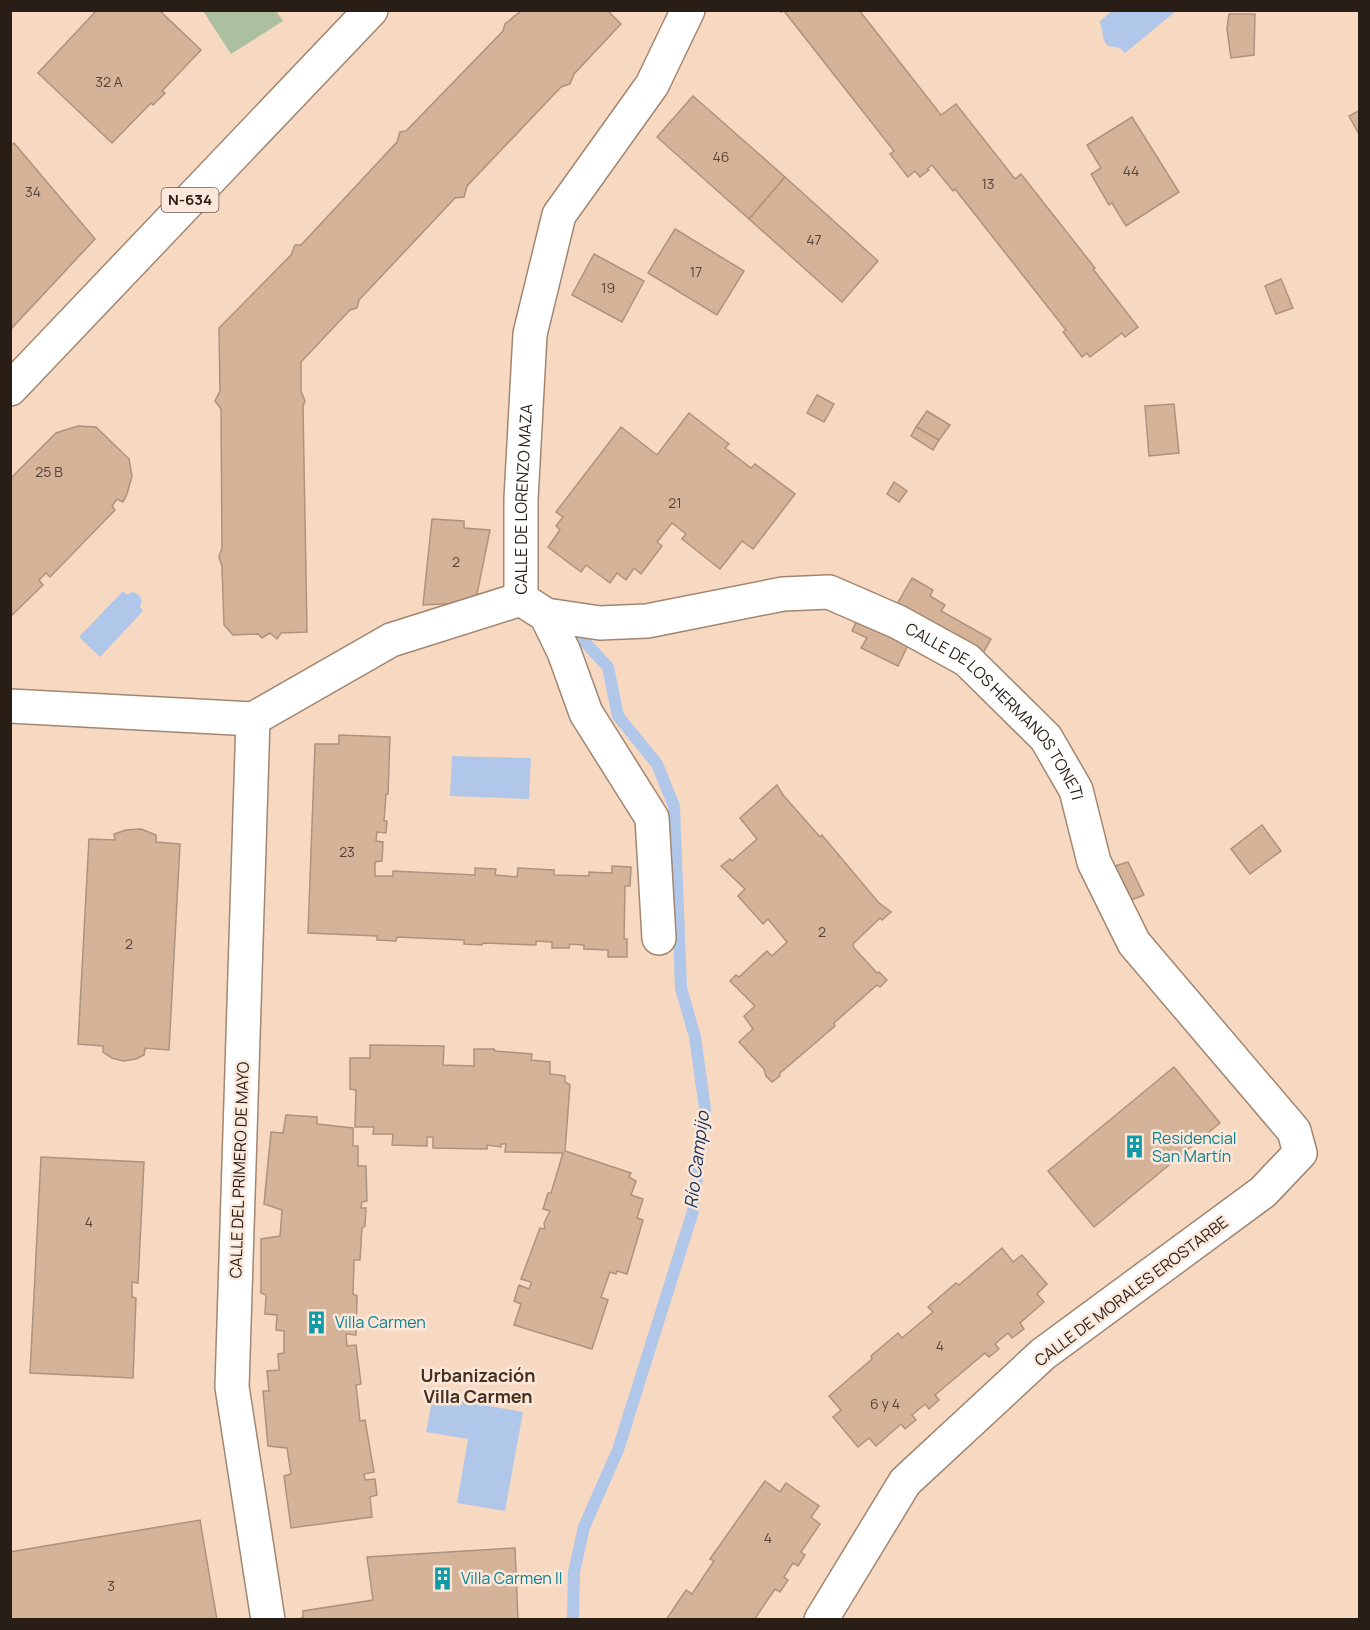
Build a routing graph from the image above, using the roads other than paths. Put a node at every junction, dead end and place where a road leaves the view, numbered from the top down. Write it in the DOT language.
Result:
graph roads {
  1 [pos="371,10"];
  2 [pos="688,10"];
  3 [pos="10,389"];
  4 [pos="534,607"];
  5 [pos="10,706"];
  6 [pos="253,719"];
  7 [pos="659,938"];
  8 [pos="1294,1131"];
  9 [pos="268,1620"];
  10 [pos="821,1620"];
  1 -- 3 [label="main road, N-634"];
  2 -- 4 [label="main road, CALLE DE LORENZO MAZA"];
  4 -- 6 [label="main road, CALLE DE LORENZO MAZA"];
  4 -- 7 [label="main road"];
  4 -- 8 [label="main road, CALLE DE LOS HERMANOS TONETI"];
  5 -- 6 [label="main road"];
  6 -- 9 [label="main road, CALLE DEL PRIMERO DE MAYO"];
  8 -- 10 [label="main road, CALLE DE MORALES EROSTARBE"];
}
